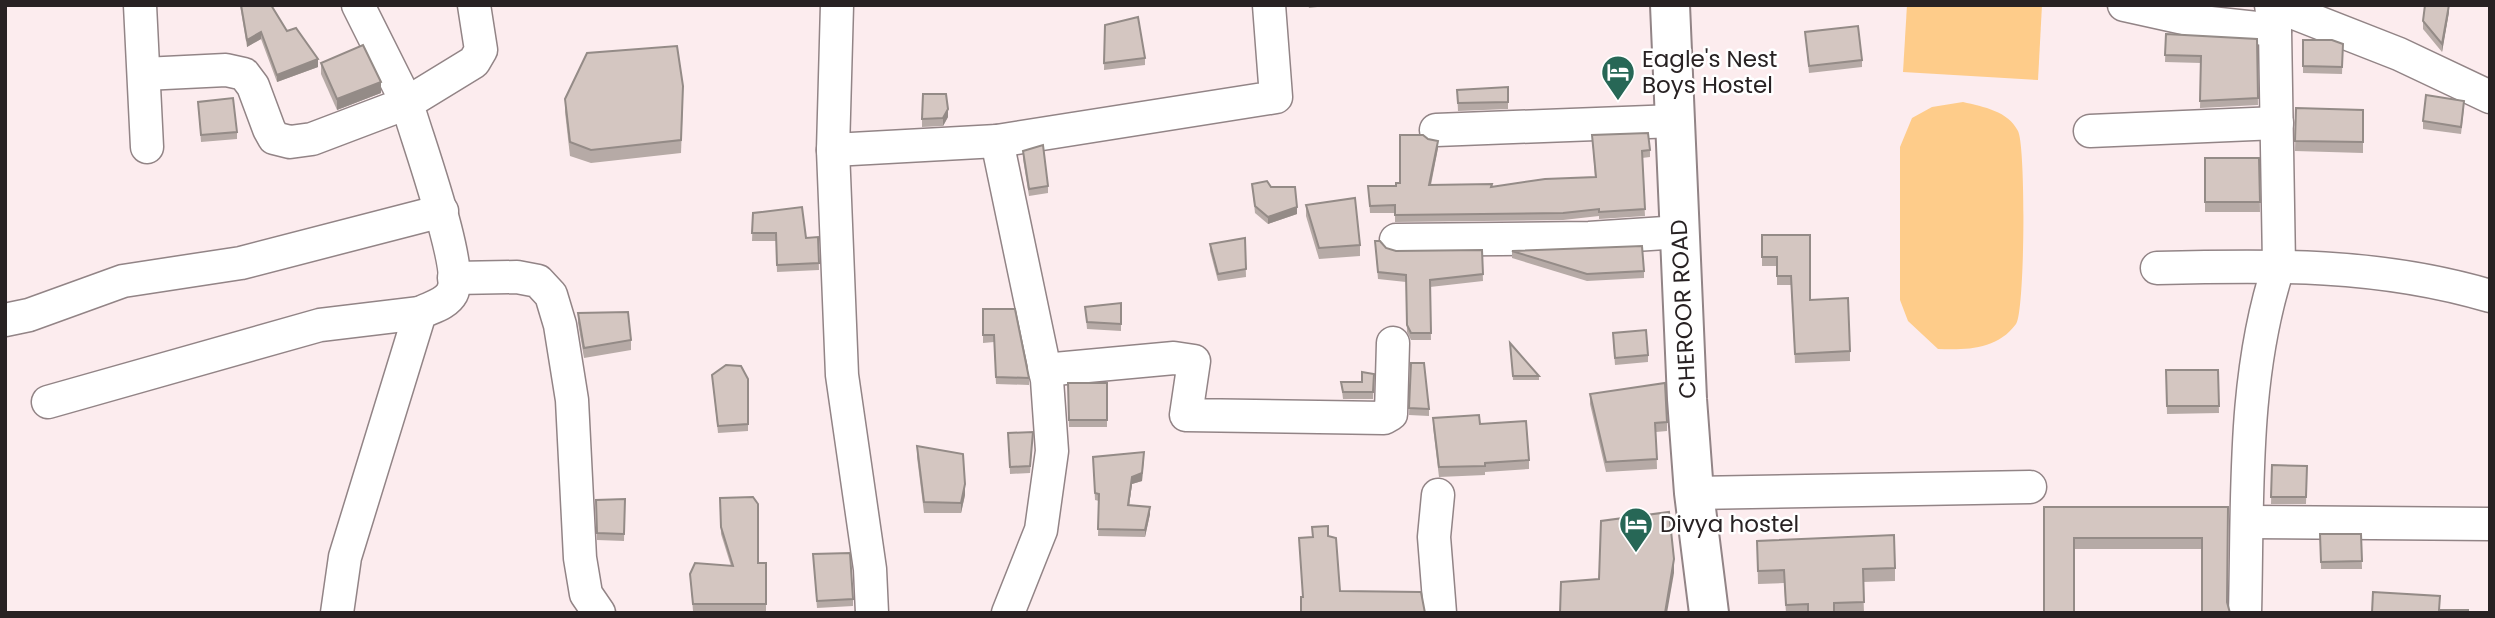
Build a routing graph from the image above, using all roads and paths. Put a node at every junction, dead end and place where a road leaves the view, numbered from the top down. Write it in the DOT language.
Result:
graph roads {
  1 [pos="140,5"];
  2 [pos="358,5"];
  3 [pos="474,5"];
  4 [pos="837,5"];
  5 [pos="1269,5"];
  6 [pos="1670,5"];
  7 [pos="2124,5"];
  8 [pos="2273,14"];
  9 [pos="144,74"];
  10 [pos="2490,97"];
  11 [pos="407,103"];
  12 [pos="1675,121"];
  13 [pos="2277,123"];
  14 [pos="1436,130"];
  15 [pos="2090,131"];
  16 [pos="998,141"];
  17 [pos="147,147"];
  18 [pos="832,150"];
  19 [pos="442,211"];
  20 [pos="1680,232"];
  21 [pos="1396,240"];
  22 [pos="2279,265"];
  23 [pos="2157,268"];
  24 [pos="454,278"];
  25 [pos="2490,296"];
  26 [pos="420,313"];
  27 [pos="5,320"];
  28 [pos="1393,343"];
  29 [pos="1044,370"];
  30 [pos="48,402"];
  31 [pos="2030,487"];
  32 [pos="1693,493"];
  33 [pos="1438,495"];
  34 [pos="2247,522"];
  35 [pos="2490,524"];
  36 [pos="337,613"];
  37 [pos="599,613"];
  38 [pos="872,613"];
  39 [pos="1009,613"];
  40 [pos="1440,613"];
  41 [pos="1709,613"];
  42 [pos="2245,613"];
  1 -- 9 [label="street"];
  2 -- 11 [label="street"];
  3 -- 11 [label="street"];
  4 -- 18 [label="street"];
  5 -- 16 [label="street"];
  6 -- 12 [label="main road, CHEROOR ROAD"];
  7 -- 8 [label="street"];
  8 -- 10 [label="street"];
  8 -- 13 [label="street"];
  9 -- 11 [label="street"];
  9 -- 17 [label="street"];
  11 -- 19 [label="street"];
  12 -- 14 [label="street"];
  12 -- 20 [label="main road, CHEROOR ROAD"];
  13 -- 15 [label="street"];
  13 -- 22 [label="street"];
  16 -- 18 [label="street"];
  16 -- 29 [label="street"];
  18 -- 38 [label="street"];
  19 -- 24 [label="street"];
  19 -- 27 [label="street"];
  20 -- 21 [label="street"];
  20 -- 32 [label="main road, CHEROOR ROAD"];
  22 -- 23 [label="street"];
  22 -- 25 [label="street"];
  22 -- 34 [label="street"];
  24 -- 26 [label="street"];
  24 -- 37 [label="street"];
  26 -- 30 [label="street"];
  26 -- 36 [label="street"];
  28 -- 29 [label="street"];
  29 -- 39 [label="street"];
  31 -- 32 [label="street"];
  32 -- 41 [label="main road, CHEROOR ROAD"];
  33 -- 40 [label="street"];
  34 -- 35 [label="street"];
  34 -- 42 [label="street"];
}
